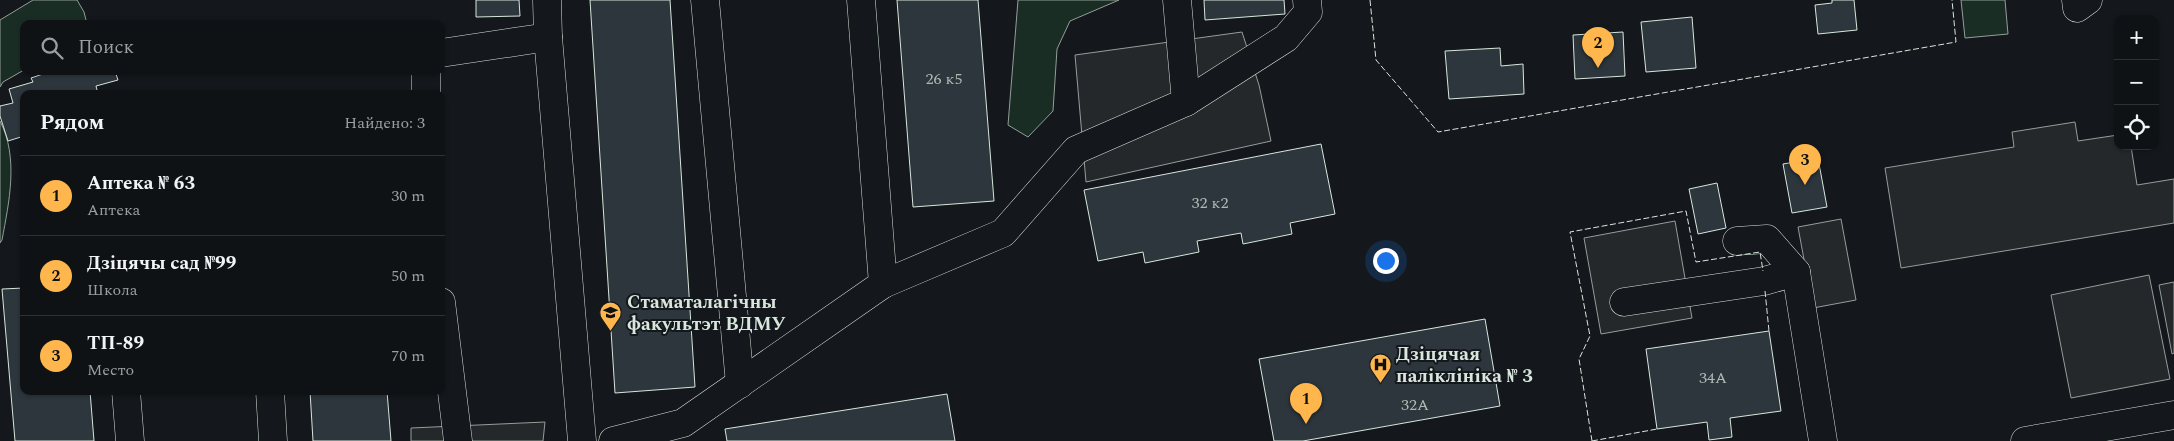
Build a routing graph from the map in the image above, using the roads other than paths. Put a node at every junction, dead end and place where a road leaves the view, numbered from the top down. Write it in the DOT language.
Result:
graph roads {
  1 [pos="547,0"];
  2 [pos="704,0"];
  3 [pos="861,0"];
  4 [pos="1177,0"];
  5 [pos="1307,0"];
  6 [pos="2076,0"];
  7 [pos="2088,0"];
  8 [pos="548,37"];
  9 [pos="445,52"];
  10 [pos="426,75"];
  11 [pos="426,90"];
  12 [pos="1186,102"];
  13 [pos="1737,241"];
  14 [pos="1796,272"];
  15 [pos="883,284"];
  16 [pos="1624,302"];
  17 [pos="445,335"];
  18 [pos="740,384"];
  19 [pos="126,395"];
  20 [pos="270,395"];
  21 [pos="2174,415"];
  22 [pos="130,441"];
  23 [pos="273,441"];
  24 [pos="458,441"];
  25 [pos="582,441"];
  26 [pos="613,441"];
  27 [pos="1823,441"];
  28 [pos="2025,441"];
  1 -- 8 [label="lane"];
  2 -- 18 [label="lane"];
  3 -- 15 [label="lane"];
  4 -- 12 [label="lane"];
  5 -- 12 [label="lane"];
  6 -- 7 [label="lane"];
  8 -- 9 [label="lane"];
  8 -- 25 [label="lane"];
  10 -- 11 [label="lane"];
  12 -- 15 [label="lane"];
  13 -- 14 [label="lane"];
  14 -- 16 [label="lane"];
  14 -- 27 [label="lane"];
  15 -- 18 [label="lane"];
  17 -- 24 [label="lane"];
  18 -- 26 [label="lane"];
  19 -- 22 [label="lane"];
  20 -- 23 [label="lane"];
  21 -- 28 [label="lane"];
}
